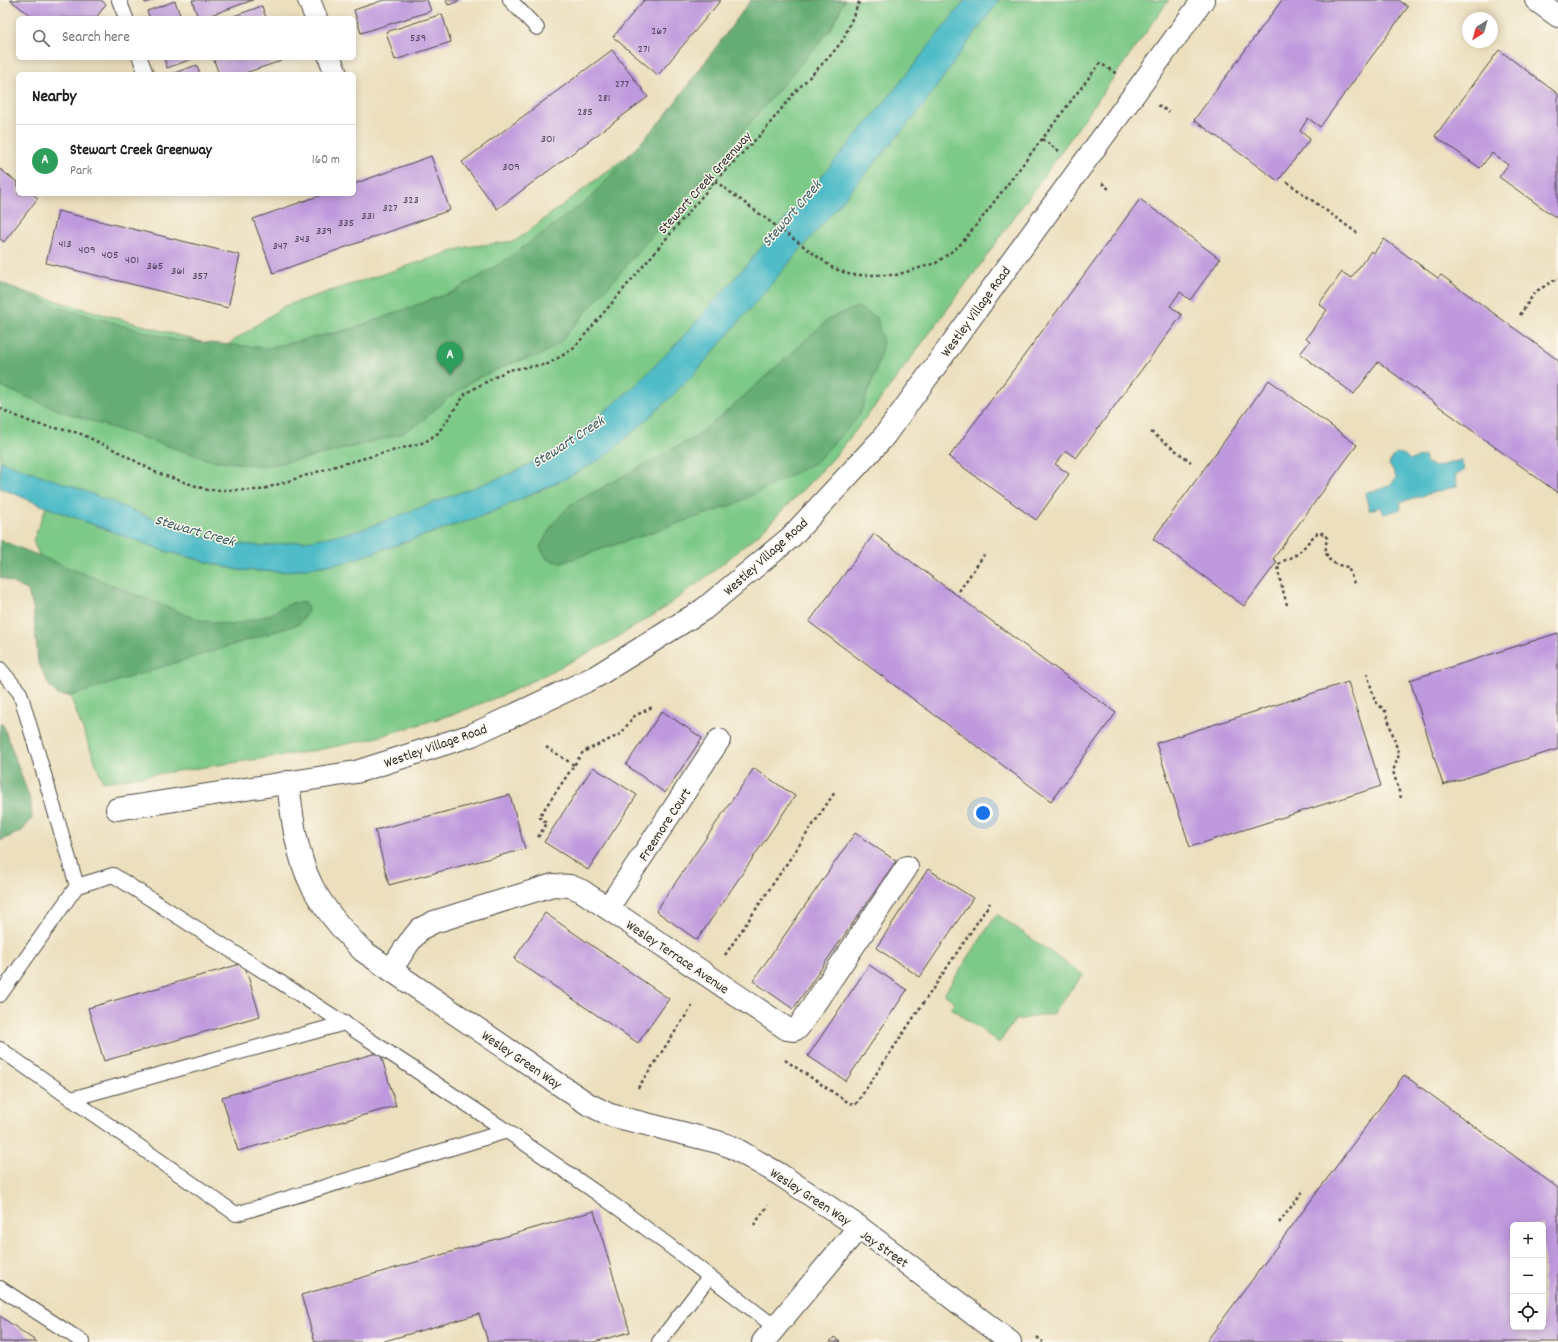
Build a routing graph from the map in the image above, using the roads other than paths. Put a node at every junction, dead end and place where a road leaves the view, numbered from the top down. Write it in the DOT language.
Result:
graph roads {
  1 [pos="119,0"];
  2 [pos="309,0"];
  3 [pos="510,0"];
  4 [pos="1203,0"];
  5 [pos="1536,0"];
  6 [pos="125,16"];
  7 [pos="315,16"];
  8 [pos="1558,16"];
  9 [pos="537,28"];
  10 [pos="141,60"];
  11 [pos="331,60"];
  12 [pos="145,72"];
  13 [pos="335,72"];
  14 [pos="0,669"];
  15 [pos="719,740"];
  16 [pos="288,782"];
  17 [pos="116,809"];
  18 [pos="907,867"];
  19 [pos="77,886"];
  20 [pos="608,908"];
  21 [pos="391,970"];
  22 [pos="0,995"];
  23 [pos="345,1024"];
  24 [pos="0,1049"];
  25 [pos="71,1099"];
  26 [pos="507,1131"];
  27 [pos="859,1227"];
  28 [pos="710,1277"];
  29 [pos="0,1288"];
  30 [pos="769,1335"];
  31 [pos="83,1342"];
  32 [pos="659,1342"];
  33 [pos="1010,1342"];
  1 -- 6 [label="lane"];
  2 -- 7 [label="street"];
  3 -- 9 [label="lane"];
  4 -- 16 [label="street, Westley Village Road"];
  5 -- 8 [label="street"];
  10 -- 12 [label="lane"];
  11 -- 13 [label="street"];
  14 -- 19 [label="lane"];
  15 -- 20 [label="street, Freemore Court"];
  16 -- 17 [label="street, Westley Village Road"];
  16 -- 21 [label="street, Wesley Green Way"];
  18 -- 20 [label="street, Wesley Terrace Avenue"];
  19 -- 22 [label="lane"];
  19 -- 23 [label="lane"];
  20 -- 21 [label="street, Wesley Terrace Avenue"];
  21 -- 27 [label="street, Wesley Green Way"];
  23 -- 25 [label="lane"];
  23 -- 26 [label="lane"];
  24 -- 25 [label="lane"];
  25 -- 26 [label="lane"];
  26 -- 28 [label="lane"];
  27 -- 30 [label="street, Jay Street"];
  27 -- 33 [label="street, Jay Street"];
  28 -- 30 [label="lane"];
  28 -- 32 [label="lane"];
  29 -- 31 [label="lane"];
}
